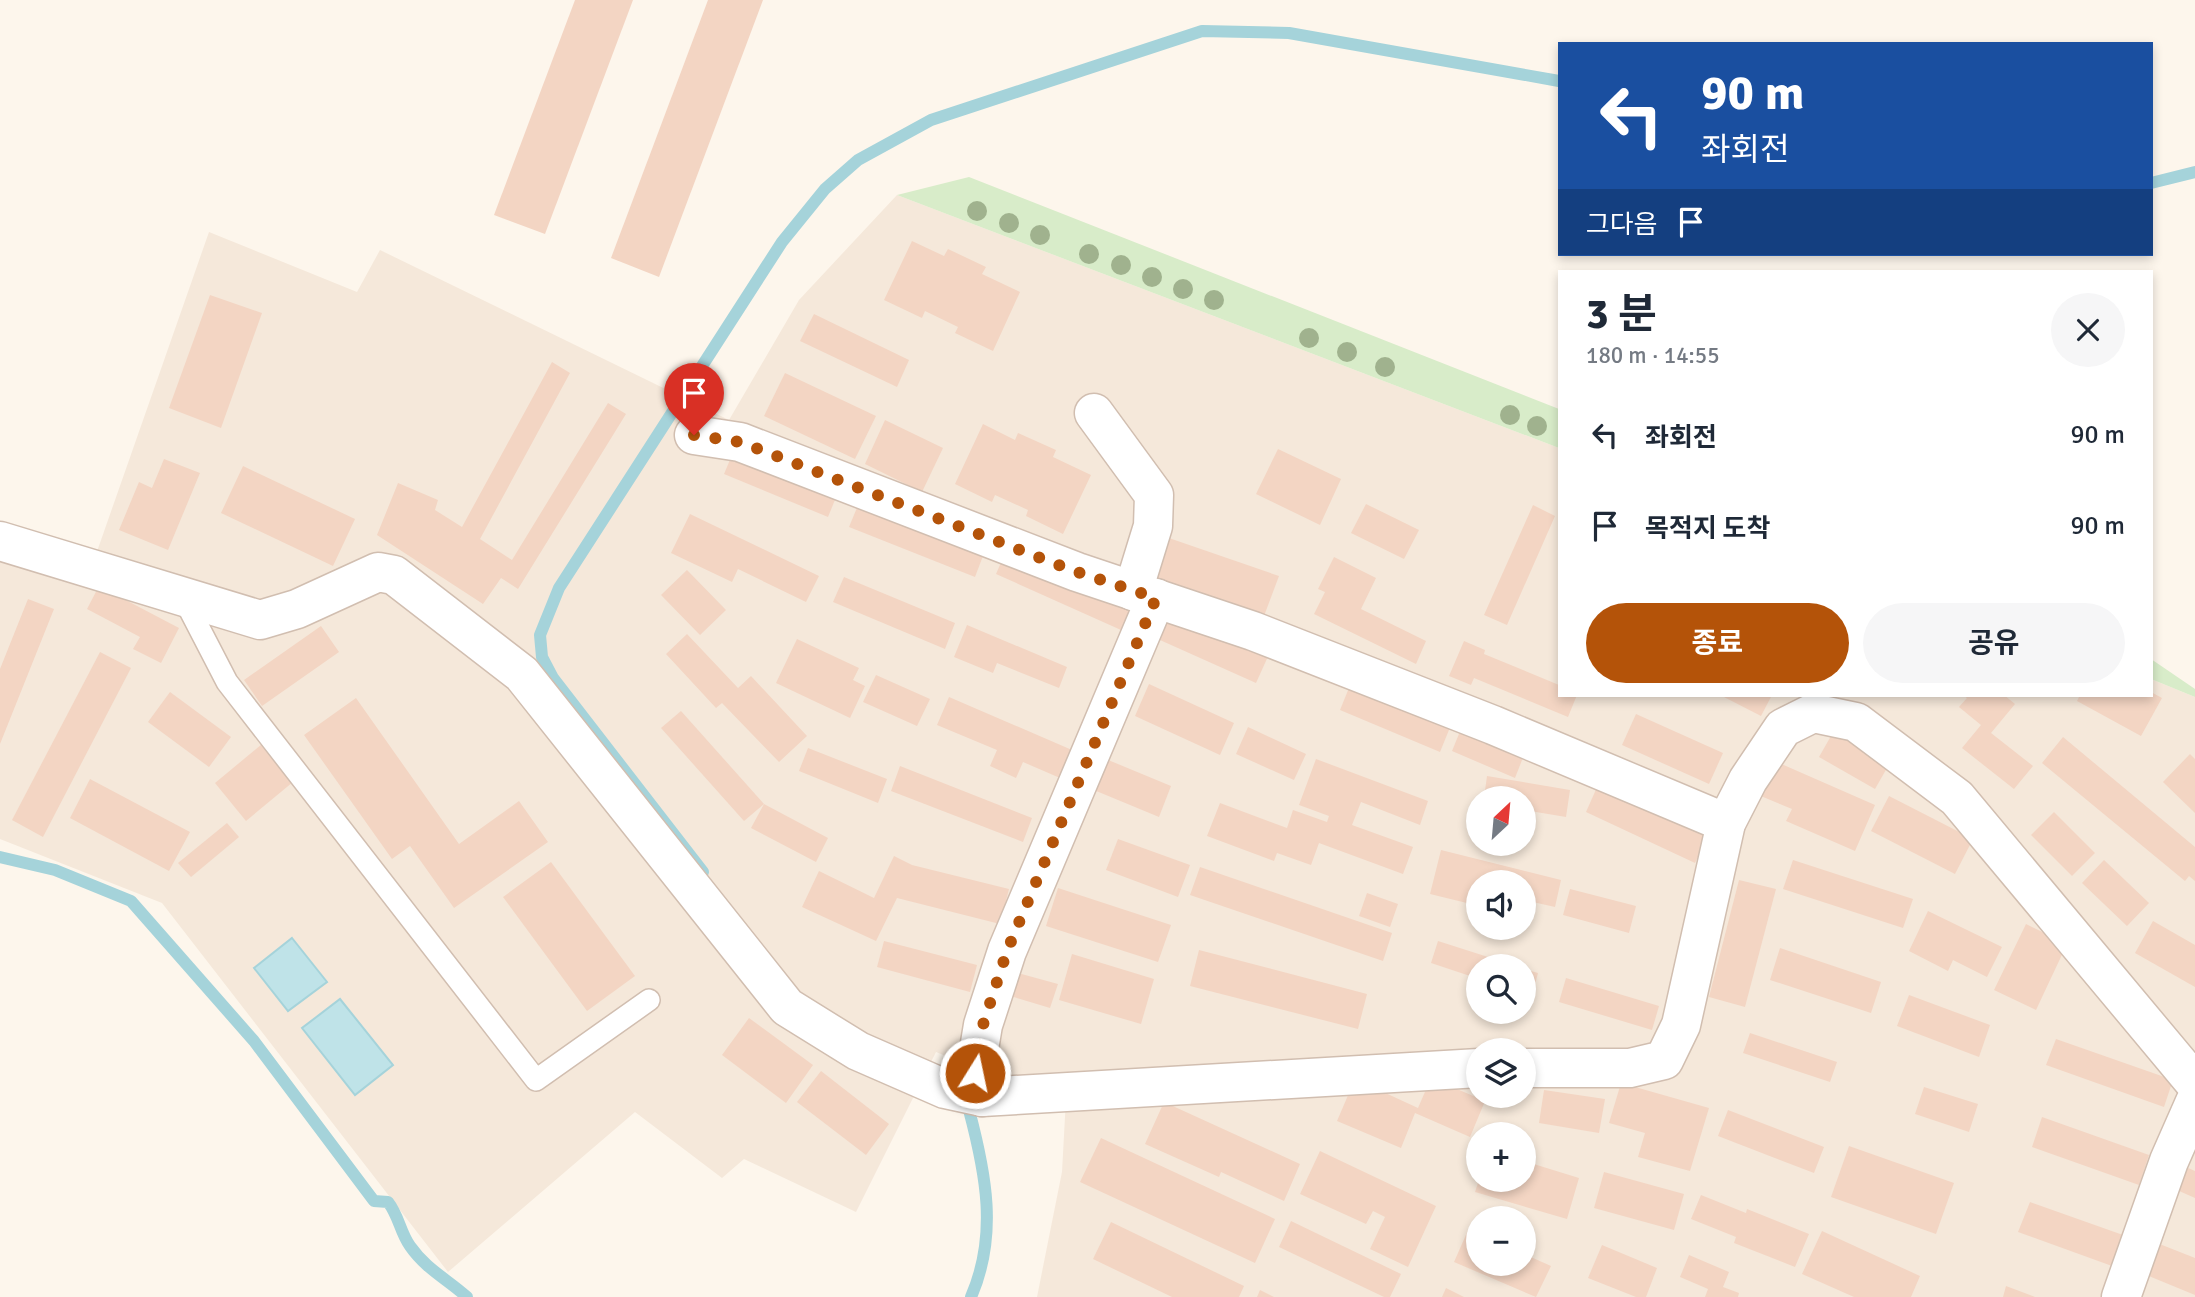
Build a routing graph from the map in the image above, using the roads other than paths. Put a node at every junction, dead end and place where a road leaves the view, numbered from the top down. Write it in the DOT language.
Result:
graph roads {
  1 [pos="1094,413"];
  2 [pos="694,435"];
  3 [pos="0,541"];
  4 [pos="1144,595"];
  5 [pos="183,597"];
  6 [pos="1726,822"];
  7 [pos="649,1000"];
  8 [pos="1536,1068"];
  9 [pos="1466,1069"];
  10 [pos="2195,1083"];
  11 [pos="982,1097"];
  12 [pos="2195,1102"];
  13 [pos="2121,1297"];
  1 -- 4 [label="street"];
  2 -- 4 [label="street"];
  3 -- 5 [label="street"];
  4 -- 6 [label="street"];
  4 -- 11 [label="street"];
  5 -- 7 [label="lane"];
  5 -- 11 [label="street"];
  6 -- 8 [label="street"];
  6 -- 10 [label="street"];
  9 -- 11 [label="street"];
  12 -- 13 [label="street"];
}
